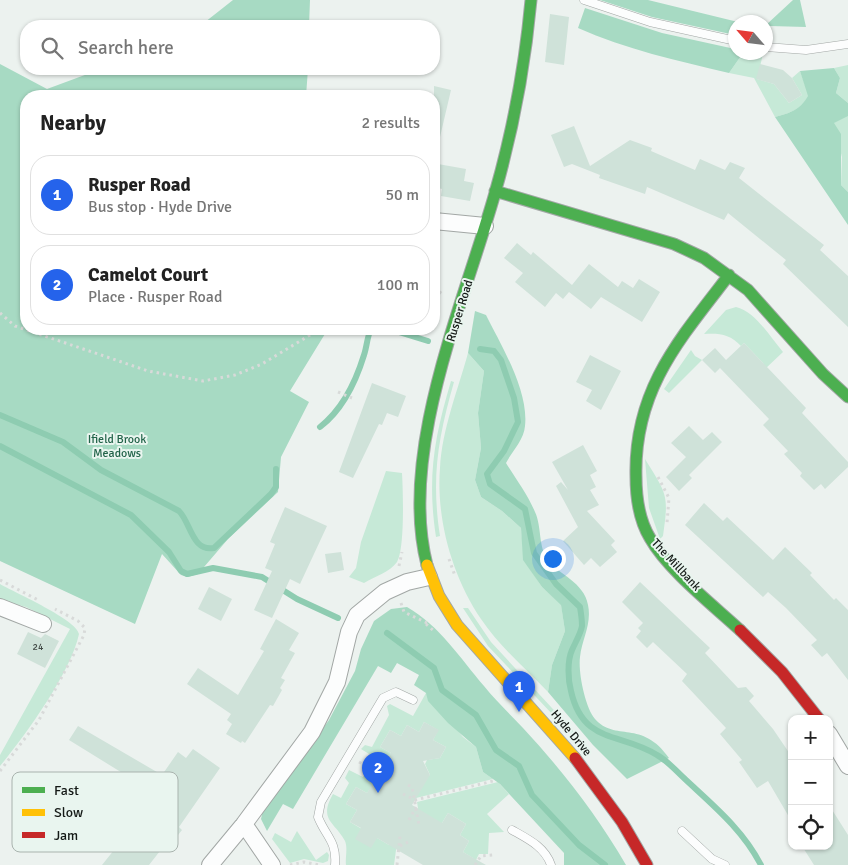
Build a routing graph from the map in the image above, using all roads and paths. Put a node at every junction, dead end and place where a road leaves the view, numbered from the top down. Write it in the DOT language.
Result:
graph roads {
  1 [pos="531,0"];
  2 [pos="584,0"];
  3 [pos="728,39"];
  4 [pos="848,44"];
  5 [pos="773,48"];
  6 [pos="495,191"];
  7 [pos="440,222"];
  8 [pos="485,226"];
  9 [pos="729,274"];
  10 [pos="440,291"];
  11 [pos="462,302"];
  12 [pos="0,313"];
  13 [pos="20,328"];
  14 [pos="41,335"];
  15 [pos="310,335"];
  16 [pos="338,392"];
  17 [pos="848,397"];
  18 [pos="352,398"];
  19 [pos="446,551"];
  20 [pos="430,577"];
  21 [pos="458,583"];
  22 [pos="0,607"];
  23 [pos="43,624"];
  24 [pos="84,635"];
  25 [pos="413,700"];
  26 [pos="816,715"];
  27 [pos="833,741"];
  28 [pos="348,756"];
  29 [pos="848,766"];
  30 [pos="0,771"];
  31 [pos="381,774"];
  32 [pos="393,776"];
  33 [pos="493,781"];
  34 [pos="388,785"];
  35 [pos="408,785"];
  36 [pos="403,794"];
  37 [pos="415,800"];
  38 [pos="416,807"];
  39 [pos="409,820"];
  40 [pos="244,824"];
  41 [pos="419,825"];
  42 [pos="512,830"];
  43 [pos="682,831"];
  44 [pos="400,836"];
  45 [pos="410,841"];
  46 [pos="400,847"];
  47 [pos="493,855"];
  48 [pos="471,861"];
  49 [pos="476,864"];
  50 [pos="210,865"];
  51 [pos="272,865"];
  52 [pos="290,865"];
  53 [pos="319,865"];
  54 [pos="335,865"];
  55 [pos="397,865"];
  56 [pos="551,865"];
  57 [pos="646,865"];
  58 [pos="725,865"];
  1 -- 6 [label="street, Rusper Road"];
  2 -- 3 [label="lane"];
  4 -- 5 [label="lane"];
  6 -- 8 [label="street, Rusper Road"];
  6 -- 9 [label="street"];
  7 -- 8 [label="street"];
  8 -- 11 [label="street, Rusper Road"];
  9 -- 17 [label="street"];
  9 -- 26 [label="street, The Millbank"];
  10 -- 11 [label="path"];
  11 -- 20 [label="street, Rusper Road"];
  12 -- 13 [label="path"];
  14 -- 15 [label="path"];
  16 -- 18 [label="path"];
  19 -- 21 [label="path"];
  20 -- 40 [label="street"];
  20 -- 57 [label="street, Hyde Drive"];
  22 -- 23 [label="street"];
  24 -- 30 [label="path"];
  25 -- 28 [label="lane"];
  27 -- 29 [label="street"];
  28 -- 31 [label="path"];
  28 -- 54 [label="lane"];
  31 -- 32 [label="path"];
  31 -- 34 [label="path"];
  33 -- 37 [label="path"];
  35 -- 37 [label="path"];
  36 -- 37 [label="path"];
  37 -- 38 [label="path"];
  38 -- 39 [label="path"];
  38 -- 41 [label="path"];
  40 -- 50 [label="street"];
  40 -- 51 [label="street"];
  42 -- 56 [label="lane"];
  43 -- 58 [label="lane"];
  44 -- 46 [label="path"];
  45 -- 46 [label="path"];
  46 -- 55 [label="path"];
  47 -- 49 [label="path"];
  48 -- 49 [label="path"];
  52 -- 53 [label="path"];
}
